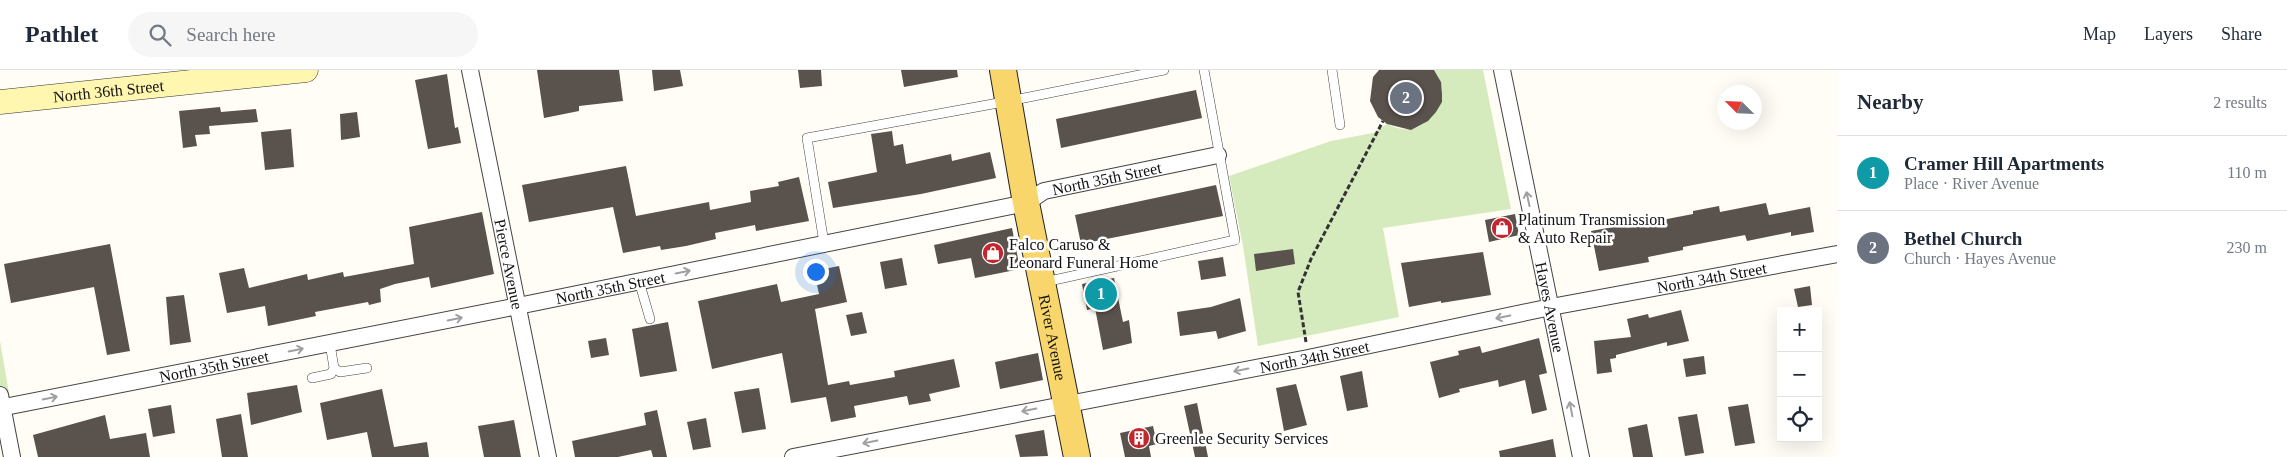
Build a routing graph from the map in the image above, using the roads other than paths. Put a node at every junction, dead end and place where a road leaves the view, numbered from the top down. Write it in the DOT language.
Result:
graph roads {
  1 [pos="306,70"];
  2 [pos="470,70"];
  3 [pos="1003,70"];
  4 [pos="1164,70"];
  5 [pos="1204,70"];
  6 [pos="1332,70"];
  7 [pos="1502,70"];
  8 [pos="1009,101"];
  9 [pos="0,102"];
  10 [pos="1340,125"];
  11 [pos="1218,155"];
  12 [pos="1026,203"];
  13 [pos="824,243"];
  14 [pos="1837,254"];
  15 [pos="639,281"];
  16 [pos="1042,282"];
  17 [pos="518,306"];
  18 [pos="1551,307"];
  19 [pos="650,319"];
  20 [pos="330,344"];
  21 [pos="334,368"];
  22 [pos="367,368"];
  23 [pos="312,378"];
  24 [pos="1067,403"];
  25 [pos="1,404"];
  26 [pos="12,457"];
  27 [pos="548,457"];
  28 [pos="793,457"];
  29 [pos="1077,457"];
  30 [pos="1581,457"];
  1 -- 9 [label="street, North 36th Street"];
  2 -- 17 [label="street, Pierce Avenue"];
  3 -- 8 [label="main road, River Avenue"];
  4 -- 8 [label="lane"];
  5 -- 11 [label="lane"];
  6 -- 10 [label="lane"];
  18 -- 7 [label="street, Hayes Avenue, one-way"];
  8 -- 12 [label="main road, River Avenue"];
  8 -- 13 [label="lane"];
  11 -- 12 [label="street, North 35th Street"];
  11 -- 16 [label="lane"];
  12 -- 13 [label="street, North 35th Street"];
  12 -- 16 [label="main road, River Avenue"];
  15 -- 13 [label="street, North 35th Street, one-way"];
  14 -- 18 [label="street, North 34th Street"];
  15 -- 17 [label="street, North 35th Street"];
  15 -- 19 [label="lane"];
  16 -- 24 [label="main road, River Avenue"];
  20 -- 17 [label="street, North 35th Street, one-way"];
  17 -- 27 [label="street, Pierce Avenue"];
  18 -- 24 [label="street, North 34th Street, one-way"];
  30 -- 18 [label="street, Hayes Avenue, one-way"];
  20 -- 21 [label="lane"];
  25 -- 20 [label="street, North 35th Street, one-way"];
  21 -- 22 [label="lane"];
  21 -- 23 [label="lane"];
  24 -- 28 [label="street, North 34th Street, one-way"];
  24 -- 29 [label="main road, River Avenue"];
  25 -- 26 [label="street"];
}
